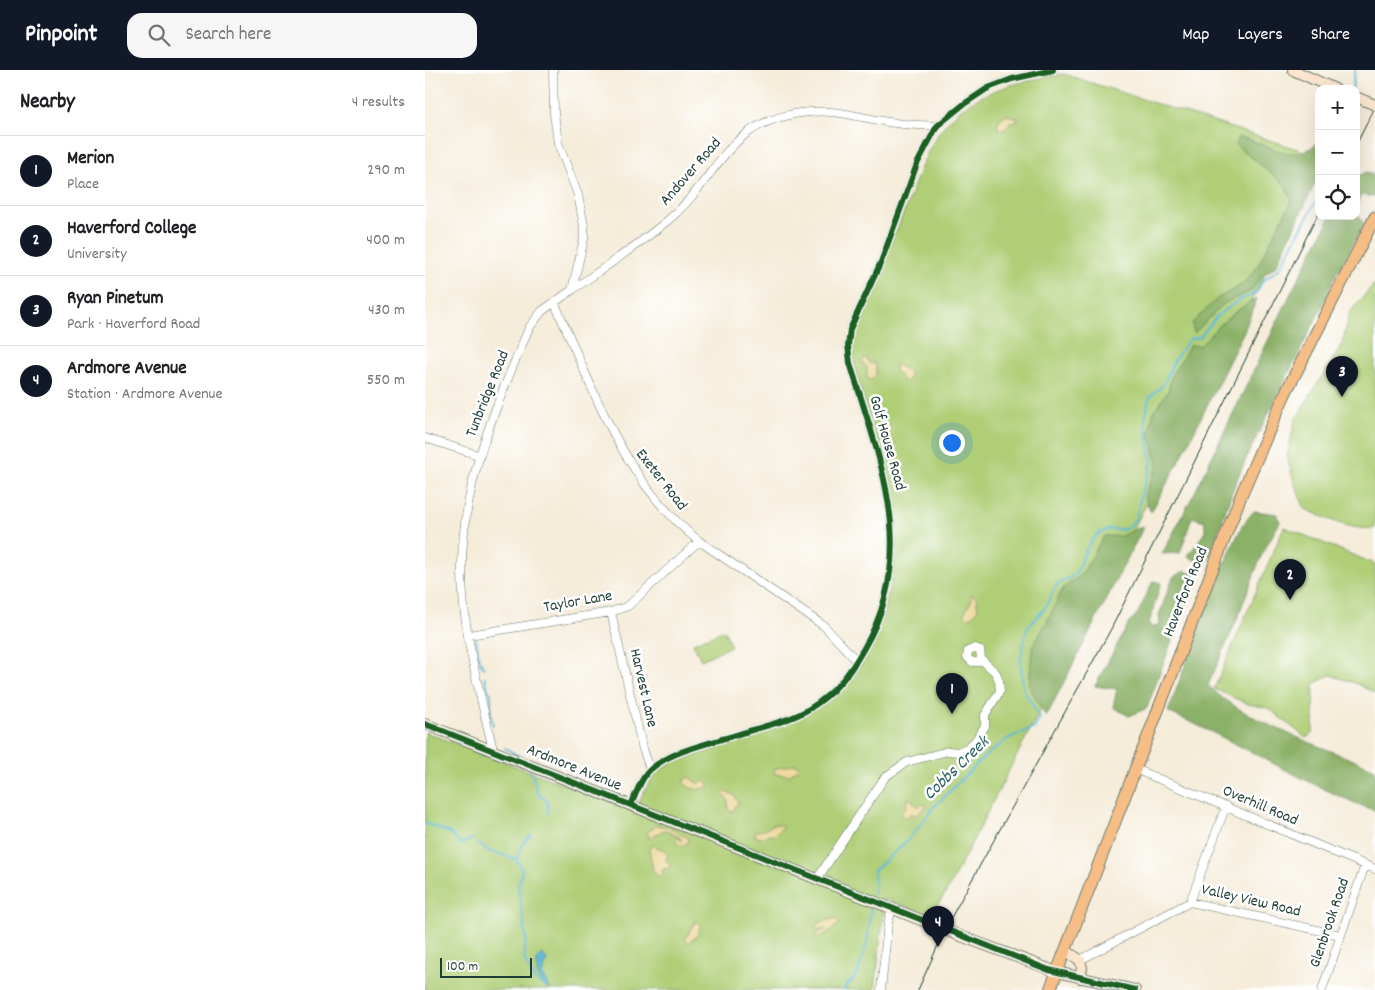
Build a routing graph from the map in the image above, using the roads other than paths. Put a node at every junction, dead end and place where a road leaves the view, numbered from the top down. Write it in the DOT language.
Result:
graph roads {
  1 [pos="553,70"];
  2 [pos="1053,70"];
  3 [pos="1293,70"];
  4 [pos="1325,85"];
  5 [pos="1360,99"];
  6 [pos="1375,105"];
  7 [pos="937,126"];
  8 [pos="1375,216"];
  9 [pos="572,290"];
  10 [pos="554,302"];
  11 [pos="425,438"];
  12 [pos="479,455"];
  13 [pos="699,541"];
  14 [pos="611,612"];
  15 [pos="469,635"];
  16 [pos="981,659"];
  17 [pos="857,661"];
  18 [pos="425,724"];
  19 [pos="493,750"];
  20 [pos="650,769"];
  21 [pos="1135,769"];
  22 [pos="631,805"];
  23 [pos="1226,806"];
  24 [pos="1365,865"];
  25 [pos="1375,869"];
  26 [pos="817,879"];
  27 [pos="1190,902"];
  28 [pos="892,908"];
  29 [pos="1340,935"];
  30 [pos="1066,951"];
  31 [pos="1080,960"];
  32 [pos="1057,972"];
  33 [pos="1080,978"];
  34 [pos="881,990"];
  35 [pos="1050,990"];
  36 [pos="1135,990"];
  37 [pos="1322,990"];
  1 -- 9 [label="street"];
  2 -- 7 [label="street, Golf House Road"];
  3 -- 4 [label="street"];
  5 -- 6 [label="street, bridge"];
  7 -- 9 [label="street, Andover Road"];
  7 -- 17 [label="street, Golf House Road"];
  8 -- 21 [label="main road, Haverford Road"];
  9 -- 10 [label="street, Tunbridge Road"];
  10 -- 12 [label="street, Tunbridge Road"];
  10 -- 13 [label="street, Exeter Road"];
  11 -- 12 [label="street"];
  12 -- 15 [label="street, Tunbridge Road"];
  13 -- 14 [label="street, Taylor Lane"];
  13 -- 17 [label="street, Exeter Road"];
  14 -- 15 [label="street, Taylor Lane"];
  14 -- 20 [label="street, Harvest Lane"];
  15 -- 19 [label="street, Tunbridge Road"];
  16 -- 26 [label="street"];
  17 -- 20 [label="street, Golf House Road"];
  18 -- 19 [label="street, Ardmore Avenue"];
  19 -- 22 [label="street, Ardmore Avenue"];
  20 -- 22 [label="street"];
  21 -- 23 [label="street, Overhill Road"];
  21 -- 30 [label="main road, Haverford Road"];
  22 -- 26 [label="street, Ardmore Avenue"];
  23 -- 24 [label="street, Overhill Road"];
  23 -- 27 [label="street"];
  24 -- 25 [label="street, Overhill Road"];
  24 -- 29 [label="street, Glenbrook Road"];
  26 -- 28 [label="street, Ardmore Avenue"];
  27 -- 29 [label="street, Valley View Road"];
  27 -- 31 [label="street, Valley View Road"];
  28 -- 32 [label="street, Ardmore Avenue, bridge"];
  28 -- 34 [label="street"];
  29 -- 37 [label="street, Glenbrook Road"];
  30 -- 31 [label="street"];
  30 -- 32 [label="main road, Haverford Road"];
  31 -- 33 [label="street"];
  32 -- 33 [label="street, Ardmore Avenue"];
  32 -- 35 [label="main road, Haverford Road"];
  33 -- 36 [label="street, Ardmore Avenue"];
}
